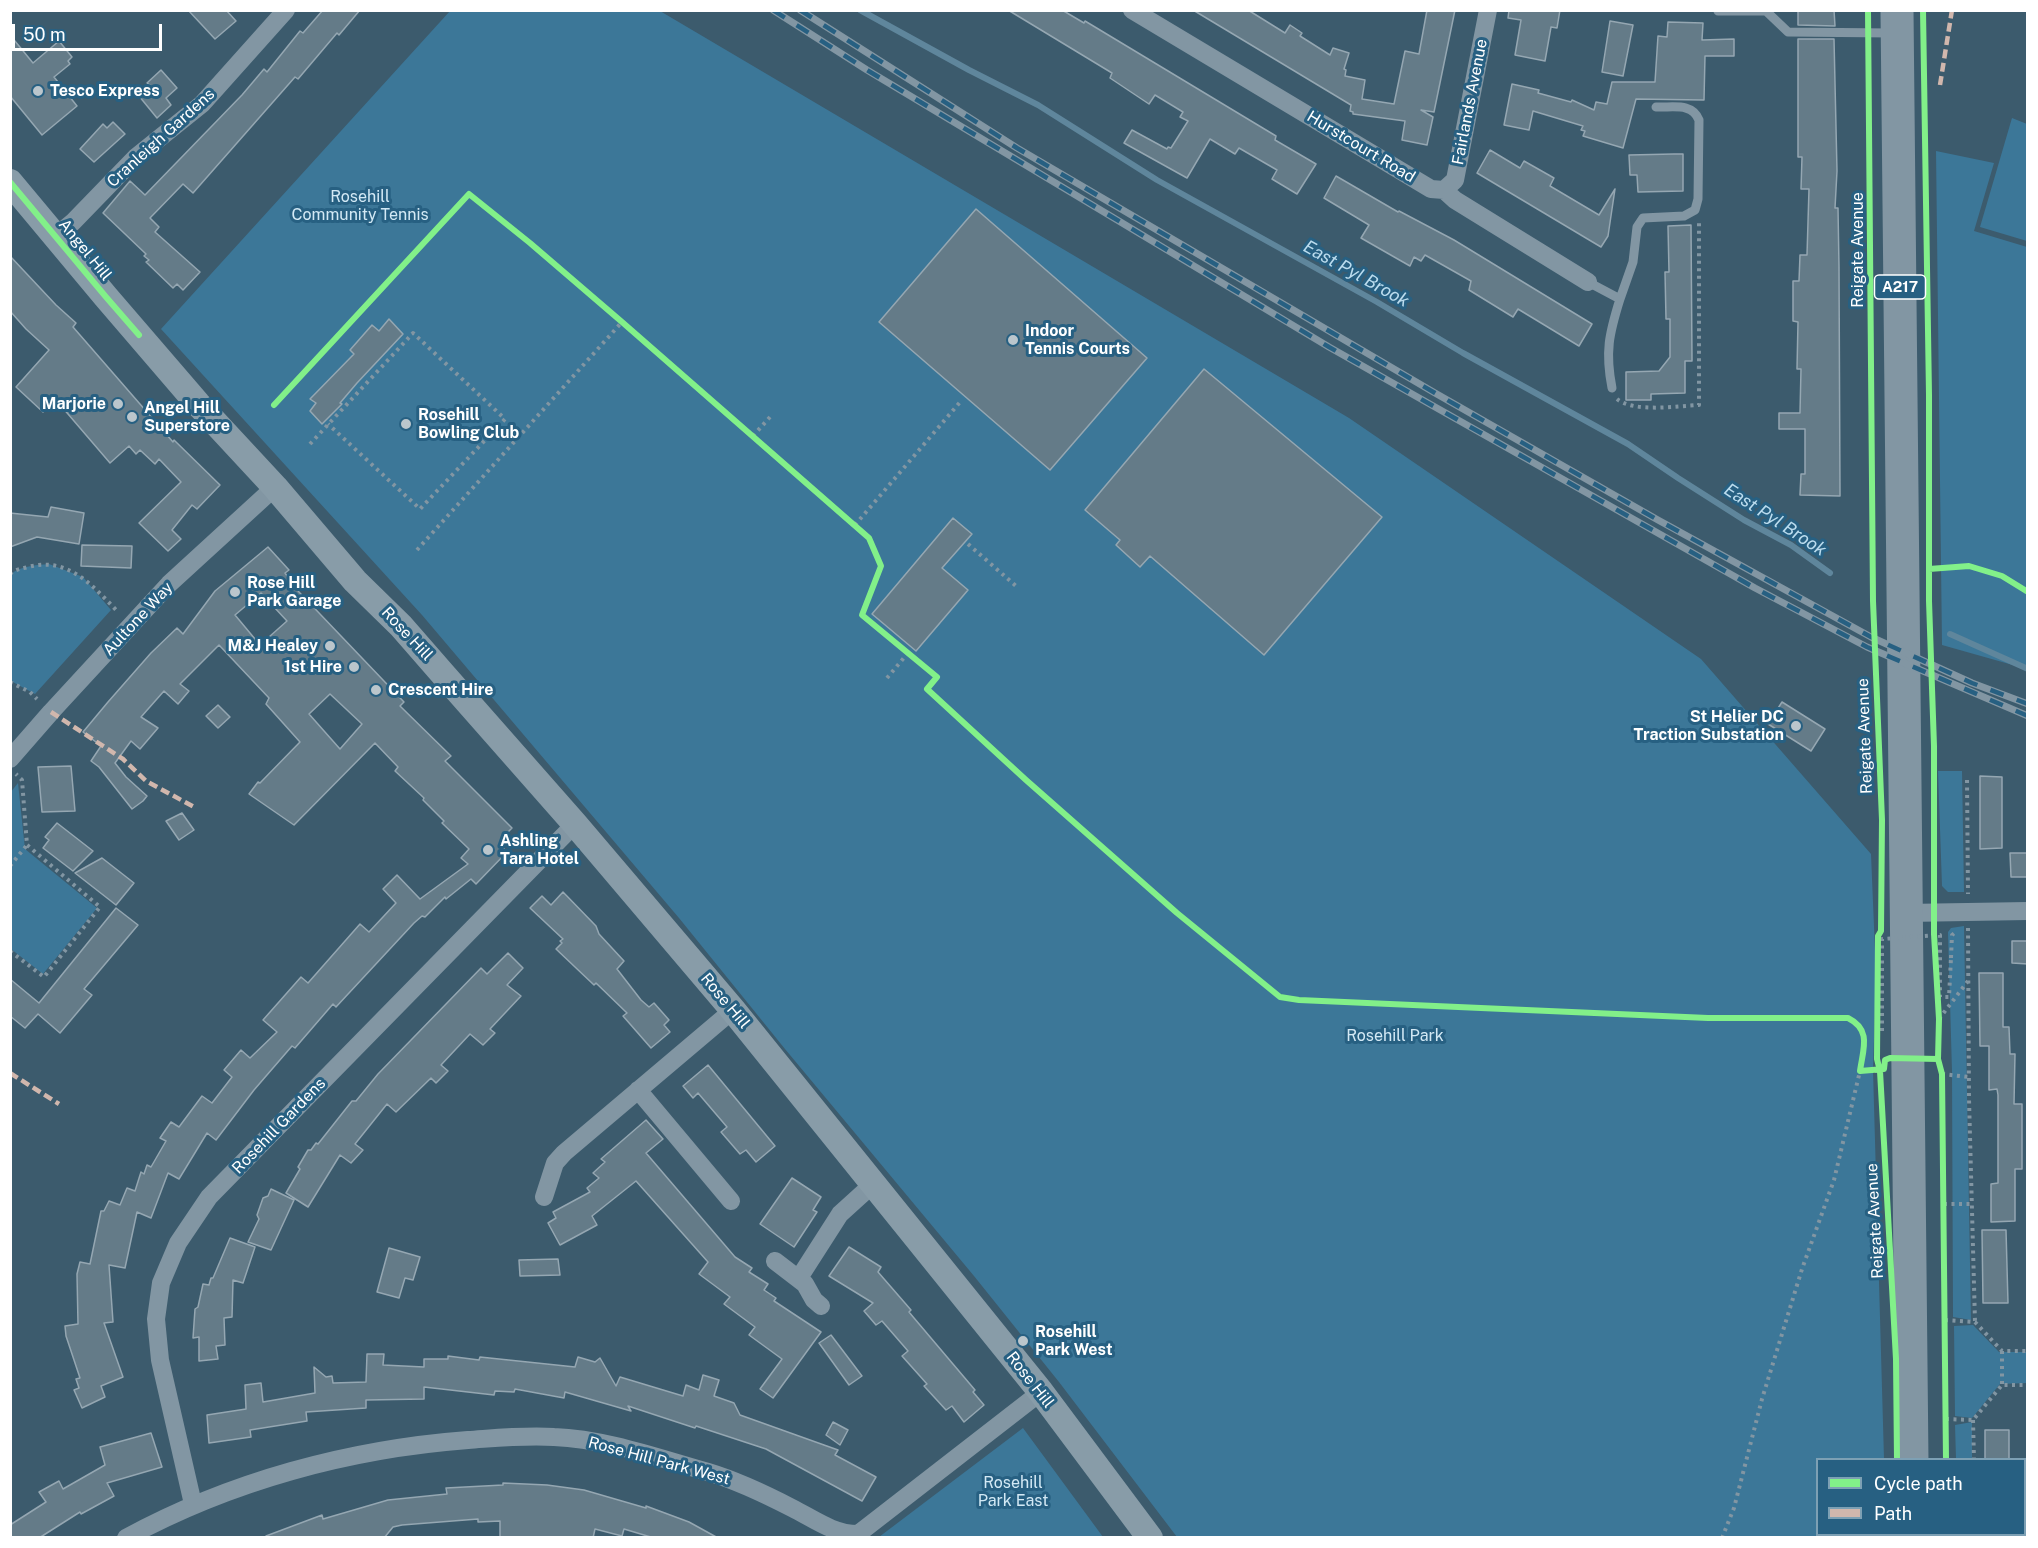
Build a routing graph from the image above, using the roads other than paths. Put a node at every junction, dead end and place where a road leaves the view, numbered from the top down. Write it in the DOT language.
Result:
graph roads {
  1 [pos="1132,10"];
  2 [pos="1488,10"];
  3 [pos="1718,11"];
  4 [pos="278,14"];
  5 [pos="1897,22"];
  6 [pos="1656,107"];
  7 [pos="10,182"];
  8 [pos="1444,190"];
  9 [pos="56,236"];
  10 [pos="1588,282"];
  11 [pos="1620,299"];
  12 [pos="1612,388"];
  13 [pos="275,487"];
  14 [pos="10,759"];
  15 [pos="575,824"];
  16 [pos="2028,911"];
  17 [pos="1907,919"];
  18 [pos="733,1010"];
  19 [pos="638,1090"];
  20 [pos="872,1185"];
  21 [pos="544,1197"];
  22 [pos="730,1201"];
  23 [pos="774,1261"];
  24 [pos="799,1278"];
  25 [pos="820,1306"];
  26 [pos="1041,1392"];
  27 [pos="1912,1458"];
  28 [pos="193,1504"];
  29 [pos="126,1538"];
  30 [pos="1150,1538"];
  1 -- 8 [label="street, Hurstcourt Road"];
  2 -- 8 [label="street, Fairlands Avenue"];
  3 -- 5 [label="lane"];
  4 -- 9 [label="street, Cranleigh Gardens"];
  5 -- 17 [label="highway, Reigate Avenue / A217"];
  6 -- 11 [label="lane"];
  7 -- 9 [label="main road, Angel Hill"];
  8 -- 10 [label="street, Hurstcourt Road"];
  9 -- 13 [label="main road, Angel Hill"];
  10 -- 11 [label="lane"];
  11 -- 12 [label="lane"];
  13 -- 14 [label="street, Aultone Way"];
  13 -- 15 [label="main road, Rose Hill"];
  15 -- 18 [label="main road, Rose Hill"];
  15 -- 28 [label="street, Rosehill Gardens"];
  16 -- 17 [label="street"];
  17 -- 27 [label="highway, Reigate Avenue / A217"];
  18 -- 19 [label="street"];
  18 -- 20 [label="main road, Rose Hill"];
  19 -- 21 [label="street"];
  19 -- 22 [label="street"];
  20 -- 24 [label="street"];
  20 -- 26 [label="main road, Rose Hill"];
  23 -- 24 [label="street"];
  24 -- 25 [label="street"];
  26 -- 28 [label="street, Rose Hill Park West"];
  26 -- 30 [label="main road, Rose Hill"];
  28 -- 29 [label="street, Rose Hill Park West"];
}
